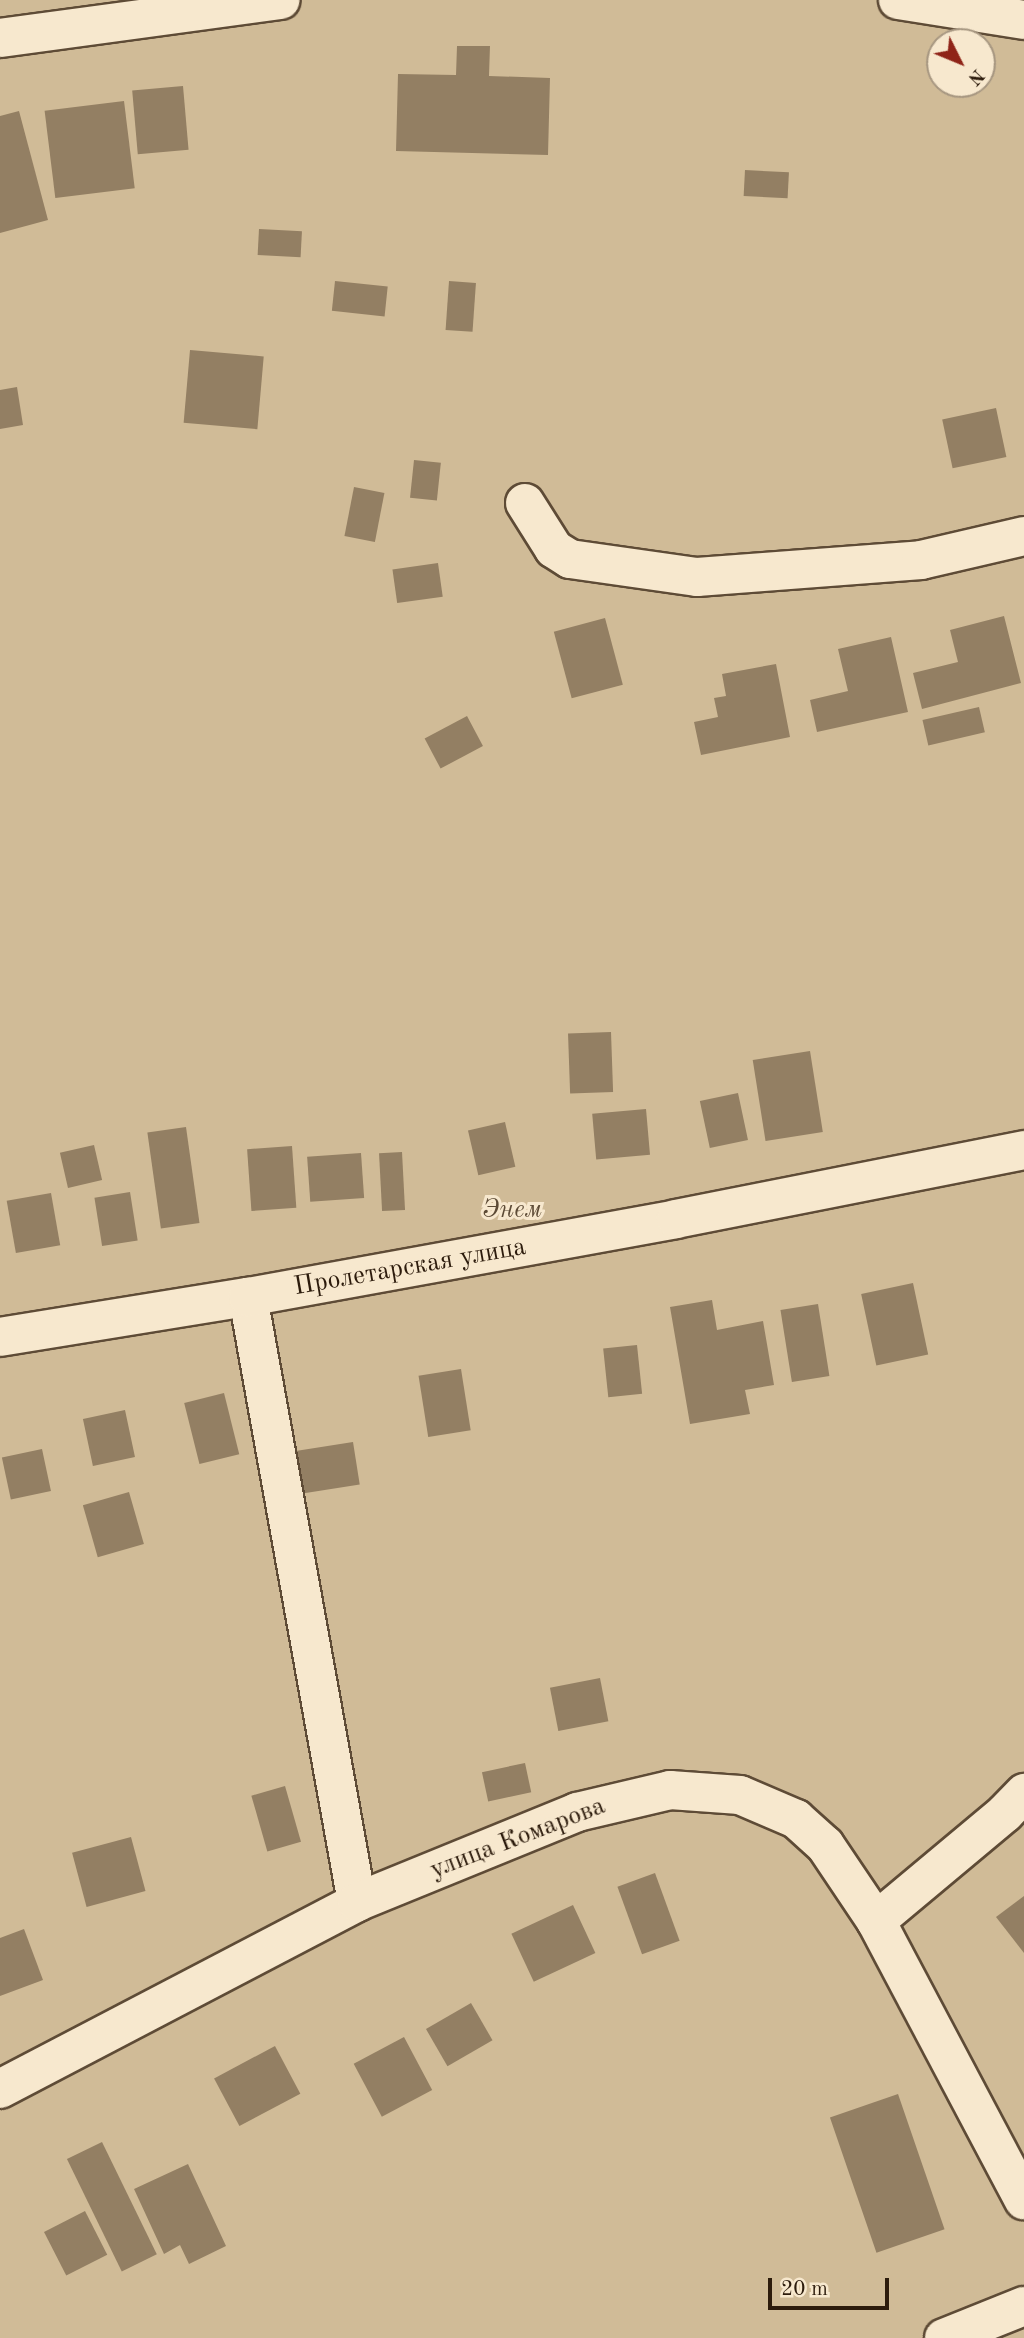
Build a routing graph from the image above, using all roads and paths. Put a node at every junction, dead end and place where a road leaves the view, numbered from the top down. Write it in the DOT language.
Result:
graph roads {
  1 [pos="281,0"];
  2 [pos="898,0"];
  3 [pos="1024,20"];
  4 [pos="0,38"];
  5 [pos="525,503"];
  6 [pos="1024,536"];
  7 [pos="1024,1150"];
  8 [pos="248,1297"];
  9 [pos="0,1336"];
  10 [pos="1024,1793"];
  11 [pos="357,1902"];
  12 [pos="876,1921"];
  13 [pos="0,2089"];
  14 [pos="1024,2200"];
  15 [pos="1024,2306"];
  16 [pos="944,2338"];
  1 -- 4 [label="street"];
  2 -- 3 [label="street"];
  5 -- 6 [label="street"];
  7 -- 8 [label="street, Пролетарская улица"];
  8 -- 9 [label="street, Пролетарская улица"];
  8 -- 11 [label="street"];
  10 -- 12 [label="street"];
  11 -- 12 [label="street, улица Комарова"];
  11 -- 13 [label="street, улица Комарова"];
  12 -- 14 [label="street, улица Комарова"];
  15 -- 16 [label="street"];
}
